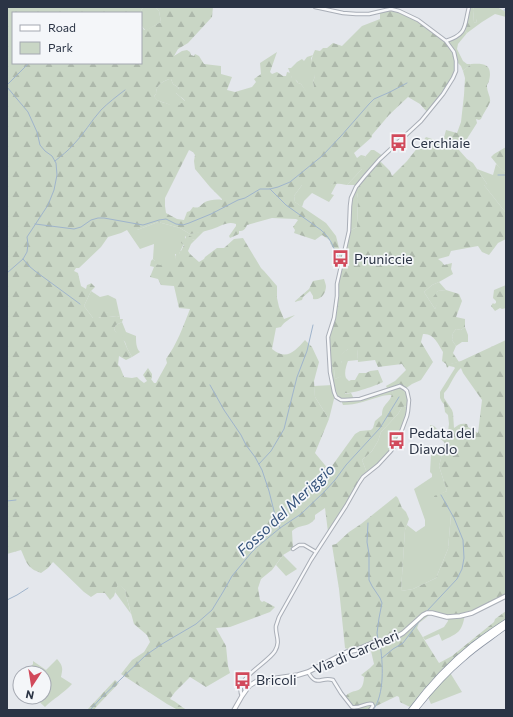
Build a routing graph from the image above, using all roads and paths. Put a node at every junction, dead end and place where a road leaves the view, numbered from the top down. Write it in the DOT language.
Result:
graph roads {
  1 [pos="315,7"];
  2 [pos="469,7"];
  3 [pos="446,41"];
  4 [pos="293,549"];
  5 [pos="316,552"];
  6 [pos="506,596"];
  7 [pos="506,622"];
  8 [pos="506,626"];
  9 [pos="308,672"];
  10 [pos="242,696"];
  11 [pos="234,710"];
  12 [pos="370,710"];
  13 [pos="411,710"];
  14 [pos="416,710"];
  1 -- 3 [label="street"];
  2 -- 3 [label="street"];
  3 -- 5 [label="street"];
  4 -- 5 [label="street"];
  5 -- 10 [label="street"];
  6 -- 9 [label="street, Via di Carcheri"];
  7 -- 13 [label="highway"];
  8 -- 14 [label="highway"];
  9 -- 10 [label="street, Via di Carcheri"];
  9 -- 12 [label="street"];
  10 -- 11 [label="street, Via di Carcheri"];
}
